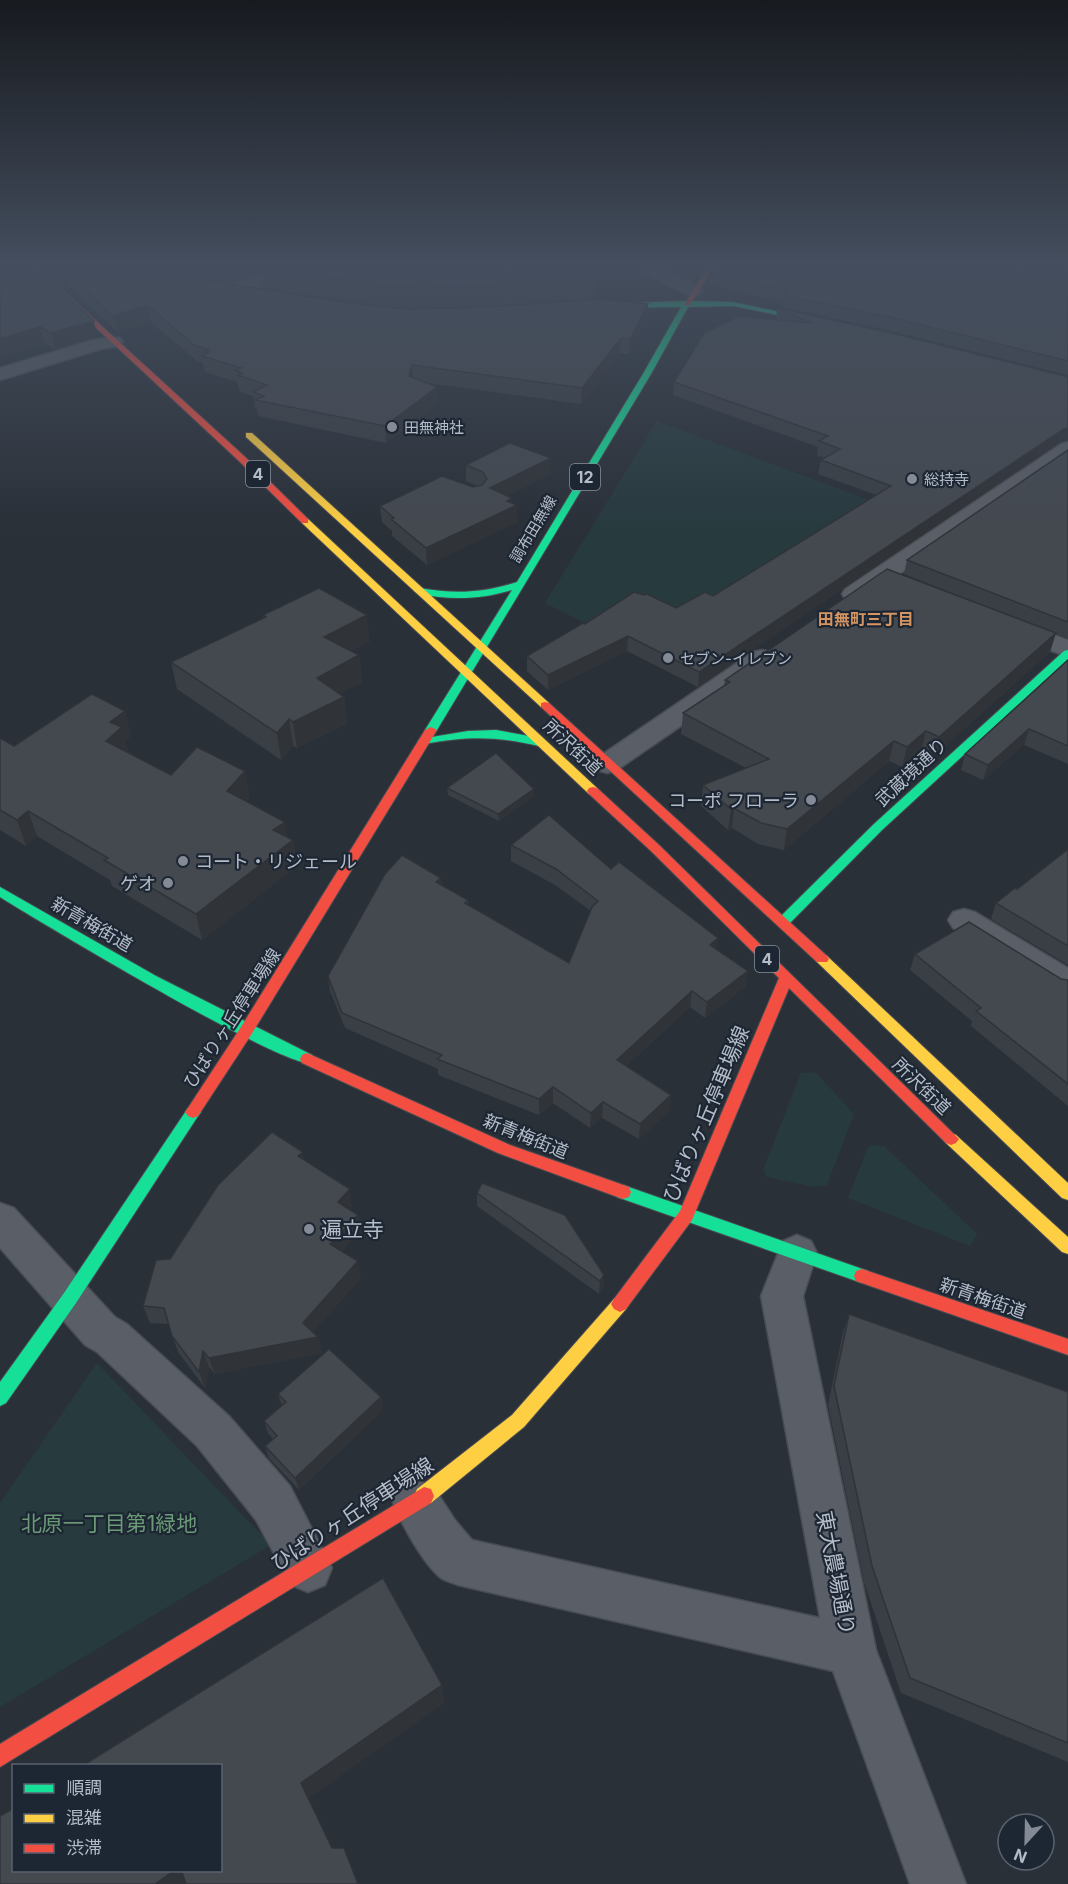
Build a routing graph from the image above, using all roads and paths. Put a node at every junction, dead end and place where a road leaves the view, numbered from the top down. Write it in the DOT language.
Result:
graph roads {
  1 [pos="60,356"];
  2 [pos="129,356"];
  3 [pos="657,356"];
  4 [pos="0,374"];
  5 [pos="235,423"];
  6 [pos="1068,448"];
  7 [pos="519,584"];
  8 [pos="419,591"];
  9 [pos="832,610"];
  10 [pos="991,619"];
  11 [pos="784,643"];
  12 [pos="481,649"];
  13 [pos="1068,651"];
  14 [pos="466,671"];
  15 [pos="424,741"];
  16 [pos="544,744"];
  17 [pos="607,764"];
  18 [pos="0,891"];
  19 [pos="964,920"];
  20 [pos="783,922"];
  21 [pos="786,978"];
  22 [pos="1068,984"];
  23 [pos="246,1031"];
  24 [pos="1068,1193"];
  25 [pos="686,1215"];
  26 [pos="0,1220"];
  27 [pos="1068,1247"];
  28 [pos="797,1253"];
  29 [pos="70,1298"];
  30 [pos="1068,1347"];
  31 [pos="0,1397"];
  32 [pos="416,1503"];
  33 [pos="308,1568"];
  34 [pos="851,1650"];
  35 [pos="0,1756"];
  36 [pos="938,1884"];
  1 -- 4 [label="street"];
  2 -- 14 [label="main road, 所沢街道 / 4"];
  3 -- 7 [label="main road, 調布田無線 / 12"];
  5 -- 8 [label="main road, 所沢街道 / 4"];
  6 -- 9 [label="street"];
  7 -- 8 [label="main road"];
  7 -- 12 [label="main road, 調布田無線 / 12"];
  8 -- 12 [label="main road, 所沢街道 / 4"];
  10 -- 13 [label="street"];
  11 -- 17 [label="street"];
  12 -- 14 [label="main road, ひばりヶ丘停車場線"];
  12 -- 17 [label="main road, 所沢街道 / 4"];
  13 -- 20 [label="main road, 武蔵境通り"];
  14 -- 15 [label="main road, ひばりヶ丘停車場線"];
  14 -- 16 [label="main road, 所沢街道 / 4"];
  15 -- 16 [label="main road"];
  15 -- 23 [label="main road, ひばりヶ丘停車場線"];
  16 -- 21 [label="main road, 所沢街道 / 4"];
  17 -- 20 [label="main road, 所沢街道 / 4"];
  18 -- 23 [label="main road, 新青梅街道"];
  19 -- 22 [label="street"];
  20 -- 24 [label="main road, 所沢街道 / 4"];
  21 -- 25 [label="main road, ひばりヶ丘停車場線"];
  21 -- 27 [label="main road, 所沢街道 / 4"];
  23 -- 25 [label="main road, 新青梅街道"];
  23 -- 29 [label="main road, ひばりヶ丘停車場線"];
  25 -- 28 [label="main road, 新青梅街道"];
  25 -- 32 [label="main road, ひばりヶ丘停車場線"];
  26 -- 29 [label="street"];
  28 -- 30 [label="main road, 新青梅街道"];
  28 -- 34 [label="street, 東大農場通り"];
  29 -- 31 [label="main road, ひばりヶ丘停車場線"];
  29 -- 33 [label="street"];
  32 -- 33 [label="main road, ひばりヶ丘停車場線"];
  32 -- 34 [label="street"];
  33 -- 35 [label="main road, ひばりヶ丘停車場線"];
  34 -- 36 [label="street, 東大農場通り"];
}
